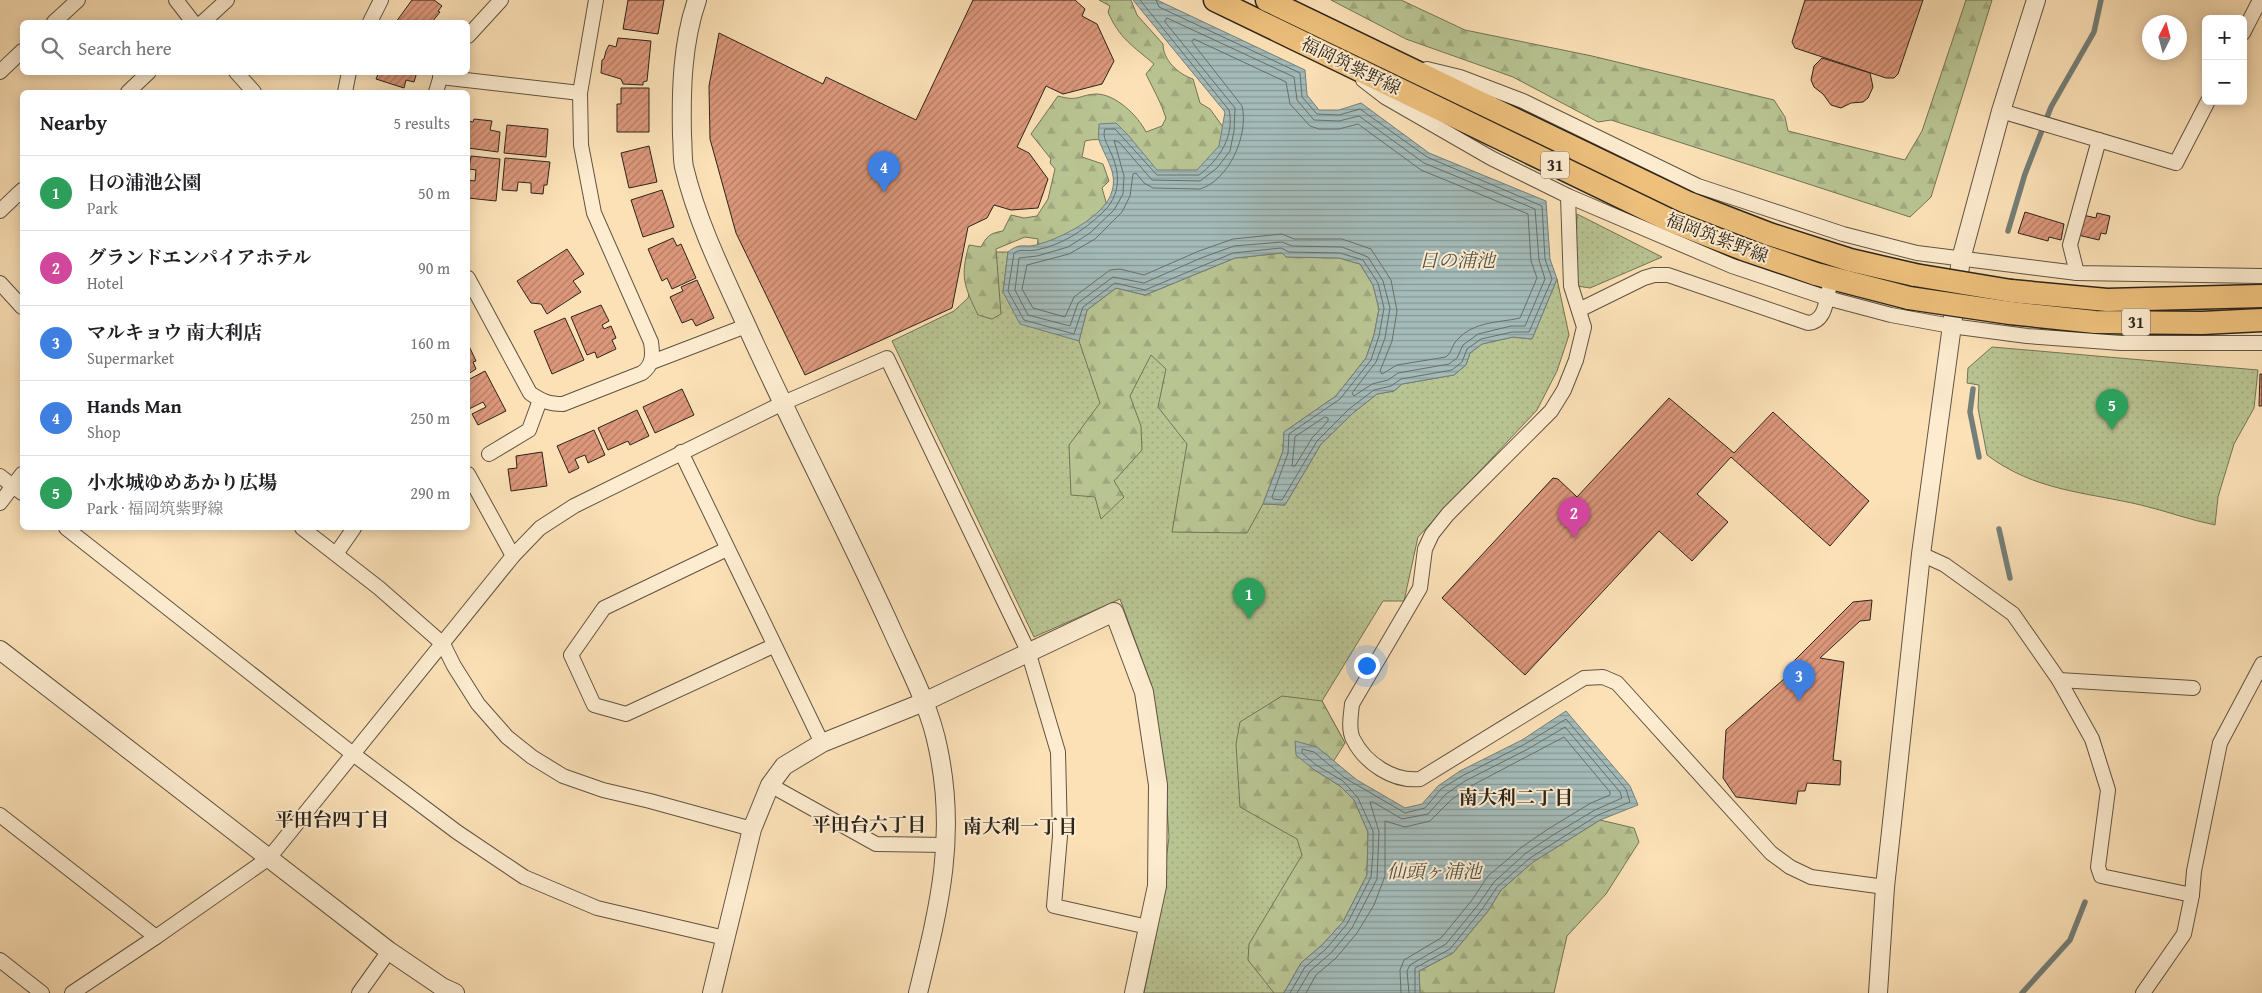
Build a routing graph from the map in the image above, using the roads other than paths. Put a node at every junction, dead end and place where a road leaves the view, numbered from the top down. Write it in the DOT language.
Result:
graph roads {
  1 [pos="78,0"];
  2 [pos="176,0"];
  3 [pos="227,0"];
  4 [pos="381,0"];
  5 [pos="501,0"];
  6 [pos="596,0"];
  7 [pos="697,0"];
  8 [pos="1215,0"];
  9 [pos="1267,0"];
  10 [pos="2036,0"];
  11 [pos="2260,0"];
  12 [pos="56,20"];
  13 [pos="191,20"];
  14 [pos="205,20"];
  15 [pos="371,20"];
  16 [pos="2247,25"];
  17 [pos="470,34"];
  18 [pos="20,53"];
  19 [pos="1332,57"];
  20 [pos="1400,62"];
  21 [pos="0,72"];
  22 [pos="146,75"];
  23 [pos="239,75"];
  24 [pos="348,75"];
  25 [pos="441,75"];
  26 [pos="130,90"];
  27 [pos="252,90"];
  28 [pos="344,90"];
  29 [pos="437,90"];
  30 [pos="580,93"];
  31 [pos="2206,105"];
  32 [pos="2001,111"];
  33 [pos="2099,140"];
  34 [pos="20,192"];
  35 [pos="1568,196"];
  36 [pos="0,211"];
  37 [pos="1961,259"];
  38 [pos="2077,273"];
  39 [pos="2262,276"];
  40 [pos="470,282"];
  41 [pos="0,283"];
  42 [pos="1828,294"];
  43 [pos="2262,296"];
  44 [pos="2010,302"];
  45 [pos="20,305"];
  46 [pos="1580,310"];
  47 [pos="2262,320"];
  48 [pos="746,326"];
  49 [pos="1951,326"];
  50 [pos="2262,343"];
  51 [pos="652,362"];
  52 [pos="540,400"];
  53 [pos="781,404"];
  54 [pos="681,452"];
  55 [pos="489,454"];
  56 [pos="0,476"];
  57 [pos="470,478"];
  58 [pos="18,490"];
  59 [pos="0,503"];
  60 [pos="305,530"];
  61 [pos="353,530"];
  62 [pos="83,533"];
  63 [pos="727,549"];
  64 [pos="336,554"];
  65 [pos="1921,554"];
  66 [pos="513,556"];
  67 [pos="443,644"];
  68 [pos="773,646"];
  69 [pos="0,650"];
  70 [pos="1028,651"];
  71 [pos="2262,664"];
  72 [pos="2058,680"];
  73 [pos="2194,688"];
  74 [pos="924,702"];
  75 [pos="822,743"];
  76 [pos="353,754"];
  77 [pos="770,785"];
  78 [pos="0,815"];
  79 [pos="752,829"];
  80 [pos="947,845"];
  81 [pos="269,858"];
  82 [pos="1885,887"];
  83 [pos="2192,894"];
  84 [pos="1148,927"];
  85 [pos="156,937"];
  86 [pos="725,938"];
  87 [pos="388,951"];
  88 [pos="0,960"];
  89 [pos="42,993"];
  90 [pos="72,993"];
  91 [pos="359,993"];
  92 [pos="455,993"];
  93 [pos="712,993"];
  94 [pos="918,993"];
  95 [pos="1134,993"];
  96 [pos="1878,993"];
  97 [pos="2143,993"];
  1 -- 12 [label="street"];
  2 -- 13 [label="street"];
  3 -- 14 [label="street"];
  4 -- 15 [label="street"];
  5 -- 17 [label="street"];
  6 -- 30 [label="street"];
  7 -- 48 [label="street"];
  8 -- 19 [label="main road, 福岡筑紫野線 / 31"];
  9 -- 20 [label="main road, 福岡筑紫野線 / 31"];
  10 -- 32 [label="street"];
  11 -- 16 [label="street"];
  18 -- 21 [label="street"];
  19 -- 35 [label="street"];
  19 -- 44 [label="main road, 福岡筑紫野線 / 31, bridge"];
  20 -- 37 [label="street"];
  20 -- 44 [label="main road, 福岡筑紫野線 / 31, bridge"];
  22 -- 26 [label="street"];
  23 -- 27 [label="street"];
  24 -- 28 [label="street"];
  25 -- 29 [label="street"];
  25 -- 30 [label="street"];
  30 -- 51 [label="street"];
  31 -- 33 [label="street"];
  32 -- 33 [label="street"];
  32 -- 37 [label="street"];
  33 -- 38 [label="street"];
  34 -- 36 [label="street"];
  35 -- 42 [label="street"];
  35 -- 46 [label="street"];
  37 -- 38 [label="street"];
  37 -- 49 [label="street"];
  38 -- 39 [label="street"];
  40 -- 52 [label="street"];
  41 -- 45 [label="street"];
  42 -- 46 [label="street"];
  42 -- 49 [label="street"];
  43 -- 44 [label="main road, 福岡筑紫野線 / 31"];
  44 -- 47 [label="main road, 福岡筑紫野線 / 31"];
  46 -- 82 [label="street"];
  48 -- 51 [label="street"];
  48 -- 53 [label="street"];
  49 -- 50 [label="street"];
  49 -- 65 [label="street"];
  51 -- 52 [label="street"];
  52 -- 55 [label="street"];
  53 -- 54 [label="street"];
  53 -- 70 [label="street"];
  53 -- 74 [label="street"];
  54 -- 63 [label="street"];
  54 -- 66 [label="street"];
  56 -- 58 [label="street"];
  57 -- 66 [label="street"];
  58 -- 59 [label="street"];
  60 -- 64 [label="street"];
  61 -- 64 [label="street"];
  62 -- 76 [label="street"];
  63 -- 68 [label="street"];
  63 -- 68 [label="street"];
  64 -- 67 [label="street"];
  65 -- 72 [label="street"];
  65 -- 82 [label="street"];
  66 -- 67 [label="street"];
  67 -- 76 [label="street"];
  67 -- 79 [label="street"];
  68 -- 75 [label="street"];
  69 -- 81 [label="street"];
  70 -- 74 [label="street"];
  70 -- 84 [label="street"];
  70 -- 84 [label="street"];
  71 -- 83 [label="street"];
  72 -- 73 [label="street"];
  72 -- 83 [label="street"];
  74 -- 75 [label="street"];
  74 -- 80 [label="street"];
  75 -- 77 [label="street"];
  76 -- 81 [label="street"];
  76 -- 86 [label="street"];
  77 -- 79 [label="street"];
  77 -- 80 [label="street"];
  78 -- 85 [label="street"];
  79 -- 86 [label="street"];
  80 -- 94 [label="street"];
  81 -- 85 [label="street"];
  81 -- 87 [label="street"];
  82 -- 96 [label="street"];
  83 -- 97 [label="street"];
  84 -- 95 [label="street"];
  85 -- 90 [label="street"];
  86 -- 93 [label="street"];
  87 -- 91 [label="street"];
  87 -- 92 [label="street"];
  88 -- 89 [label="street"];
}
